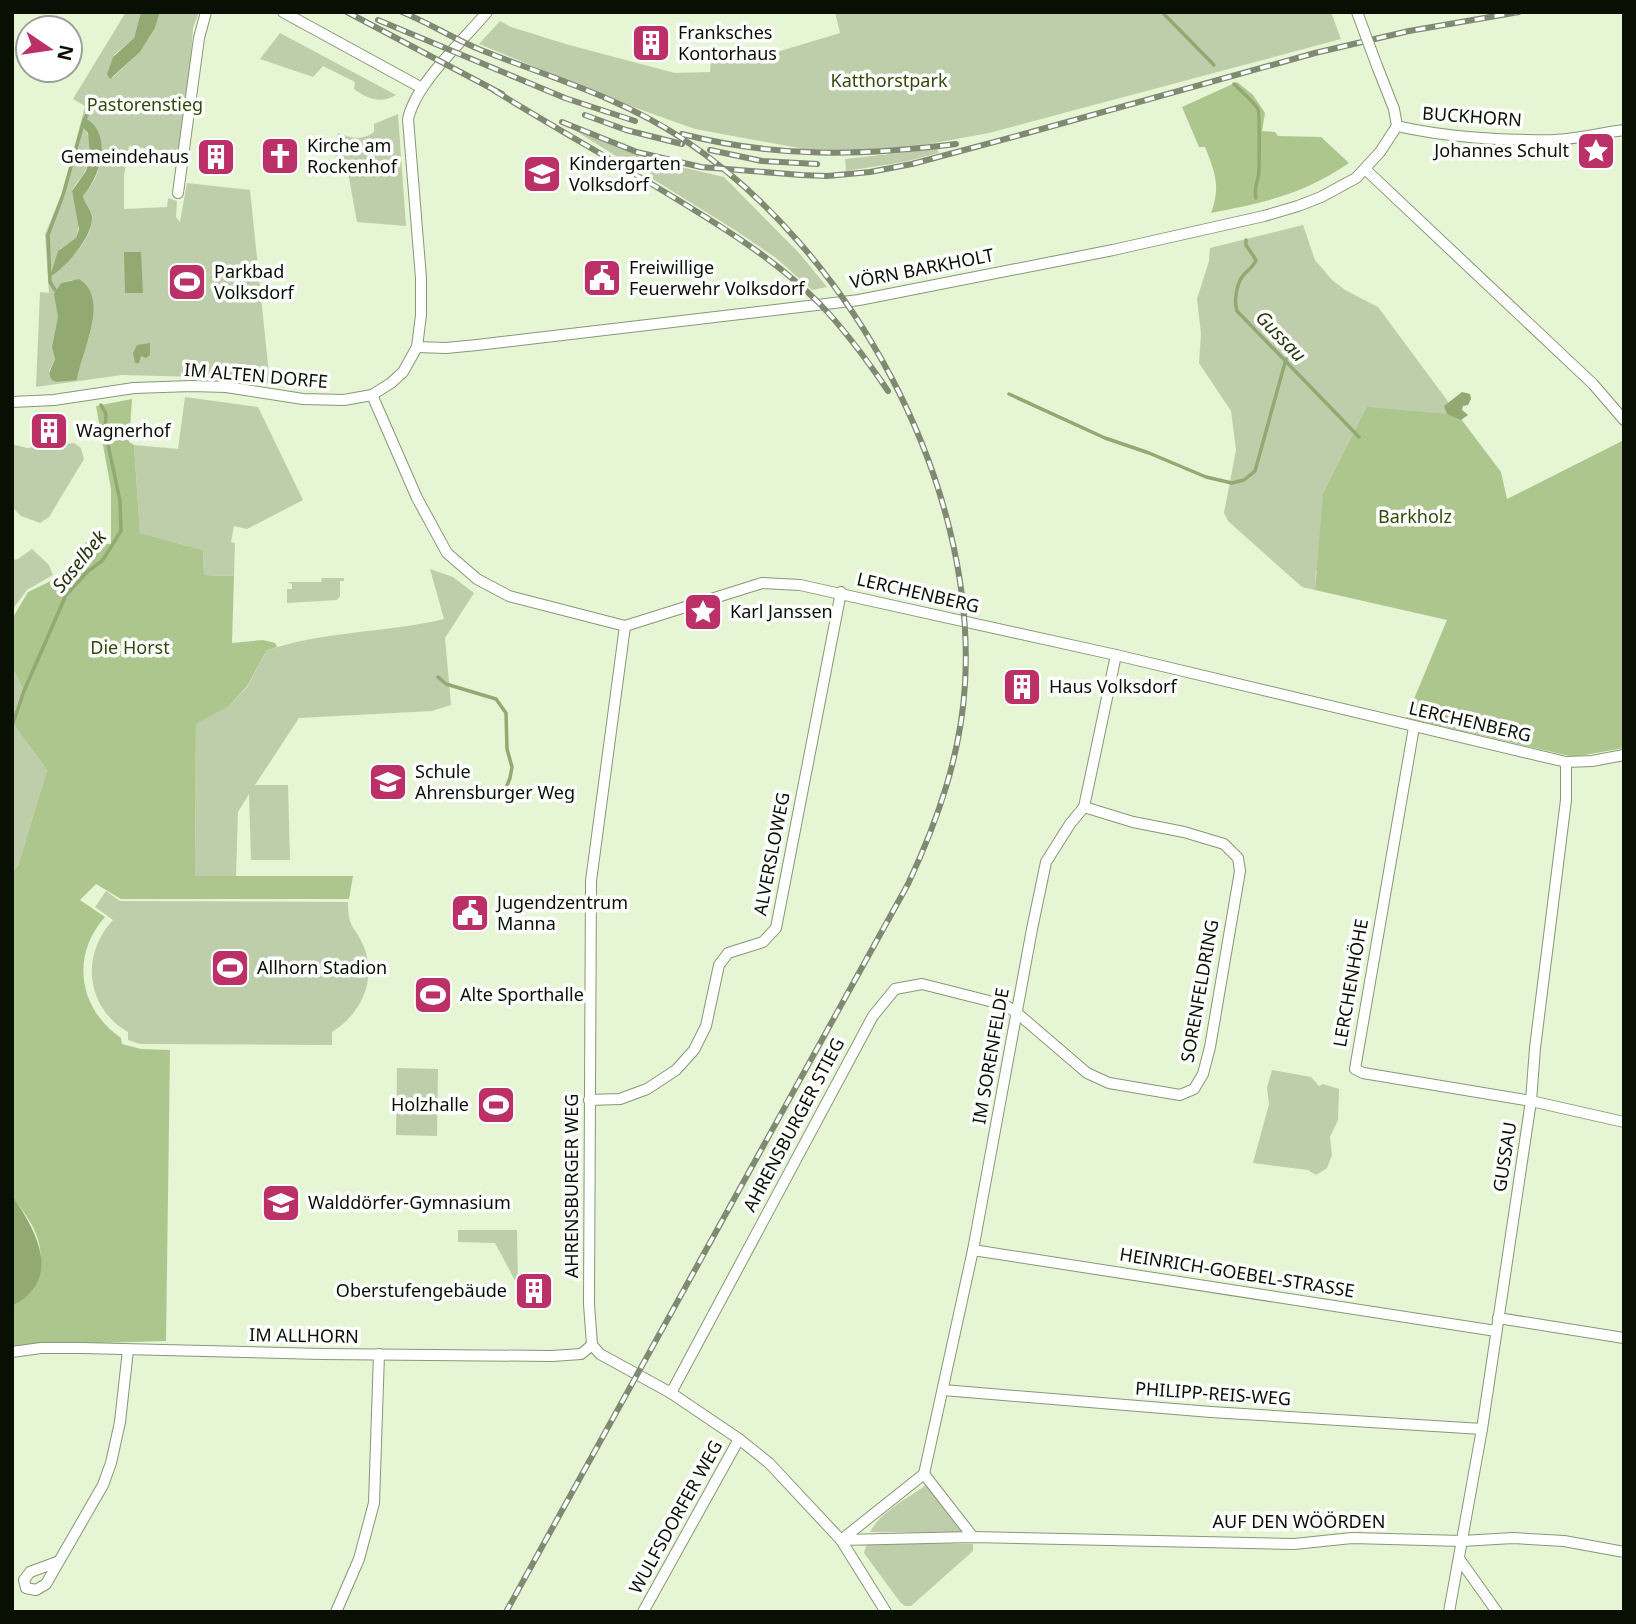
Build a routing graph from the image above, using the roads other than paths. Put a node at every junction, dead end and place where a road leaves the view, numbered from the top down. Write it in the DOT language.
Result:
graph roads {
  1 [pos="206,12"];
  2 [pos="283,12"];
  3 [pos="487,12"];
  4 [pos="1357,12"];
  5 [pos="422,88"];
  6 [pos="1396,126"];
  7 [pos="1624,130"];
  8 [pos="1365,169"];
  9 [pos="178,193"];
  10 [pos="417,347"];
  11 [pos="372,396"];
  12 [pos="12,402"];
  13 [pos="1624,420"];
  14 [pos="841,592"];
  15 [pos="625,626"];
  16 [pos="1116,655"];
  17 [pos="1414,727"];
  18 [pos="1624,755"];
  19 [pos="1566,762"];
  20 [pos="1084,807"];
  21 [pos="1017,1013"];
  22 [pos="589,1100"];
  23 [pos="1531,1101"];
  24 [pos="1624,1122"];
  25 [pos="973,1250"];
  26 [pos="1498,1318"];
  27 [pos="1496,1331"];
  28 [pos="1624,1338"];
  29 [pos="592,1345"];
  30 [pos="128,1350"];
  31 [pos="12,1352"];
  32 [pos="379,1354"];
  33 [pos="943,1390"];
  34 [pos="671,1394"];
  35 [pos="1482,1429"];
  36 [pos="739,1439"];
  37 [pos="924,1474"];
  38 [pos="973,1537"];
  39 [pos="841,1540"];
  40 [pos="1462,1541"];
  41 [pos="1624,1552"];
  42 [pos="1460,1560"];
  43 [pos="57,1562"];
  44 [pos="336,1612"];
  45 [pos="643,1612"];
  46 [pos="886,1612"];
  47 [pos="1448,1612"];
  48 [pos="1497,1612"];
  1 -- 9 [label="street"];
  2 -- 5 [label="street"];
  3 -- 5 [label="street"];
  4 -- 6 [label="street, BUCKHORN, bridge"];
  5 -- 10 [label="street"];
  6 -- 7 [label="street, BUCKHORN"];
  6 -- 8 [label="street, VÖRN BARKHOLT"];
  8 -- 10 [label="street, VÖRN BARKHOLT"];
  8 -- 13 [label="street"];
  10 -- 11 [label="street"];
  11 -- 12 [label="street, IM ALTEN DORFE"];
  11 -- 15 [label="street"];
  14 -- 15 [label="street, LERCHENBERG"];
  14 -- 16 [label="street, LERCHENBERG"];
  14 -- 22 [label="street, ALVERSLOWEG"];
  15 -- 22 [label="street, AHRENSBURGER WEG"];
  16 -- 17 [label="street, LERCHENBERG"];
  16 -- 20 [label="street, IM SORENFELDE"];
  17 -- 19 [label="street, LERCHENBERG"];
  17 -- 23 [label="street, LERCHENHÖHE"];
  18 -- 19 [label="street"];
  19 -- 23 [label="street, GUSSAU"];
  20 -- 21 [label="street, IM SORENFELDE"];
  20 -- 21 [label="street, SORENFELDRING"];
  21 -- 25 [label="street, IM SORENFELDE"];
  21 -- 34 [label="street, AHRENSBURGER STIEG"];
  22 -- 29 [label="street, AHRENSBURGER WEG"];
  23 -- 24 [label="street"];
  23 -- 26 [label="street, GUSSAU"];
  25 -- 27 [label="street, HEINRICH-GOEBEL-STRASSE"];
  25 -- 33 [label="street, IM SORENFELDE"];
  26 -- 27 [label="street, GUSSAU"];
  26 -- 28 [label="street"];
  27 -- 35 [label="street, GUSSAU"];
  29 -- 32 [label="street, IM ALLHORN"];
  29 -- 34 [label="street"];
  30 -- 31 [label="street, IM ALLHORN"];
  30 -- 32 [label="street, IM ALLHORN"];
  30 -- 43 [label="street"];
  32 -- 44 [label="street"];
  33 -- 35 [label="street, PHILIPP-REIS-WEG"];
  33 -- 37 [label="street, IM SORENFELDE"];
  34 -- 36 [label="street"];
  35 -- 40 [label="street, GUSSAU"];
  36 -- 39 [label="street"];
  36 -- 45 [label="street, WULFSDORFER WEG"];
  37 -- 38 [label="street"];
  37 -- 39 [label="street"];
  38 -- 39 [label="street, AUF DEN WÖÖRDEN"];
  38 -- 40 [label="street, AUF DEN WÖÖRDEN"];
  39 -- 46 [label="street"];
  40 -- 41 [label="street, AUF DEN WÖÖRDEN"];
  40 -- 42 [label="street, GUSSAU"];
  42 -- 47 [label="street, GUSSAU"];
  42 -- 48 [label="street"];
}
